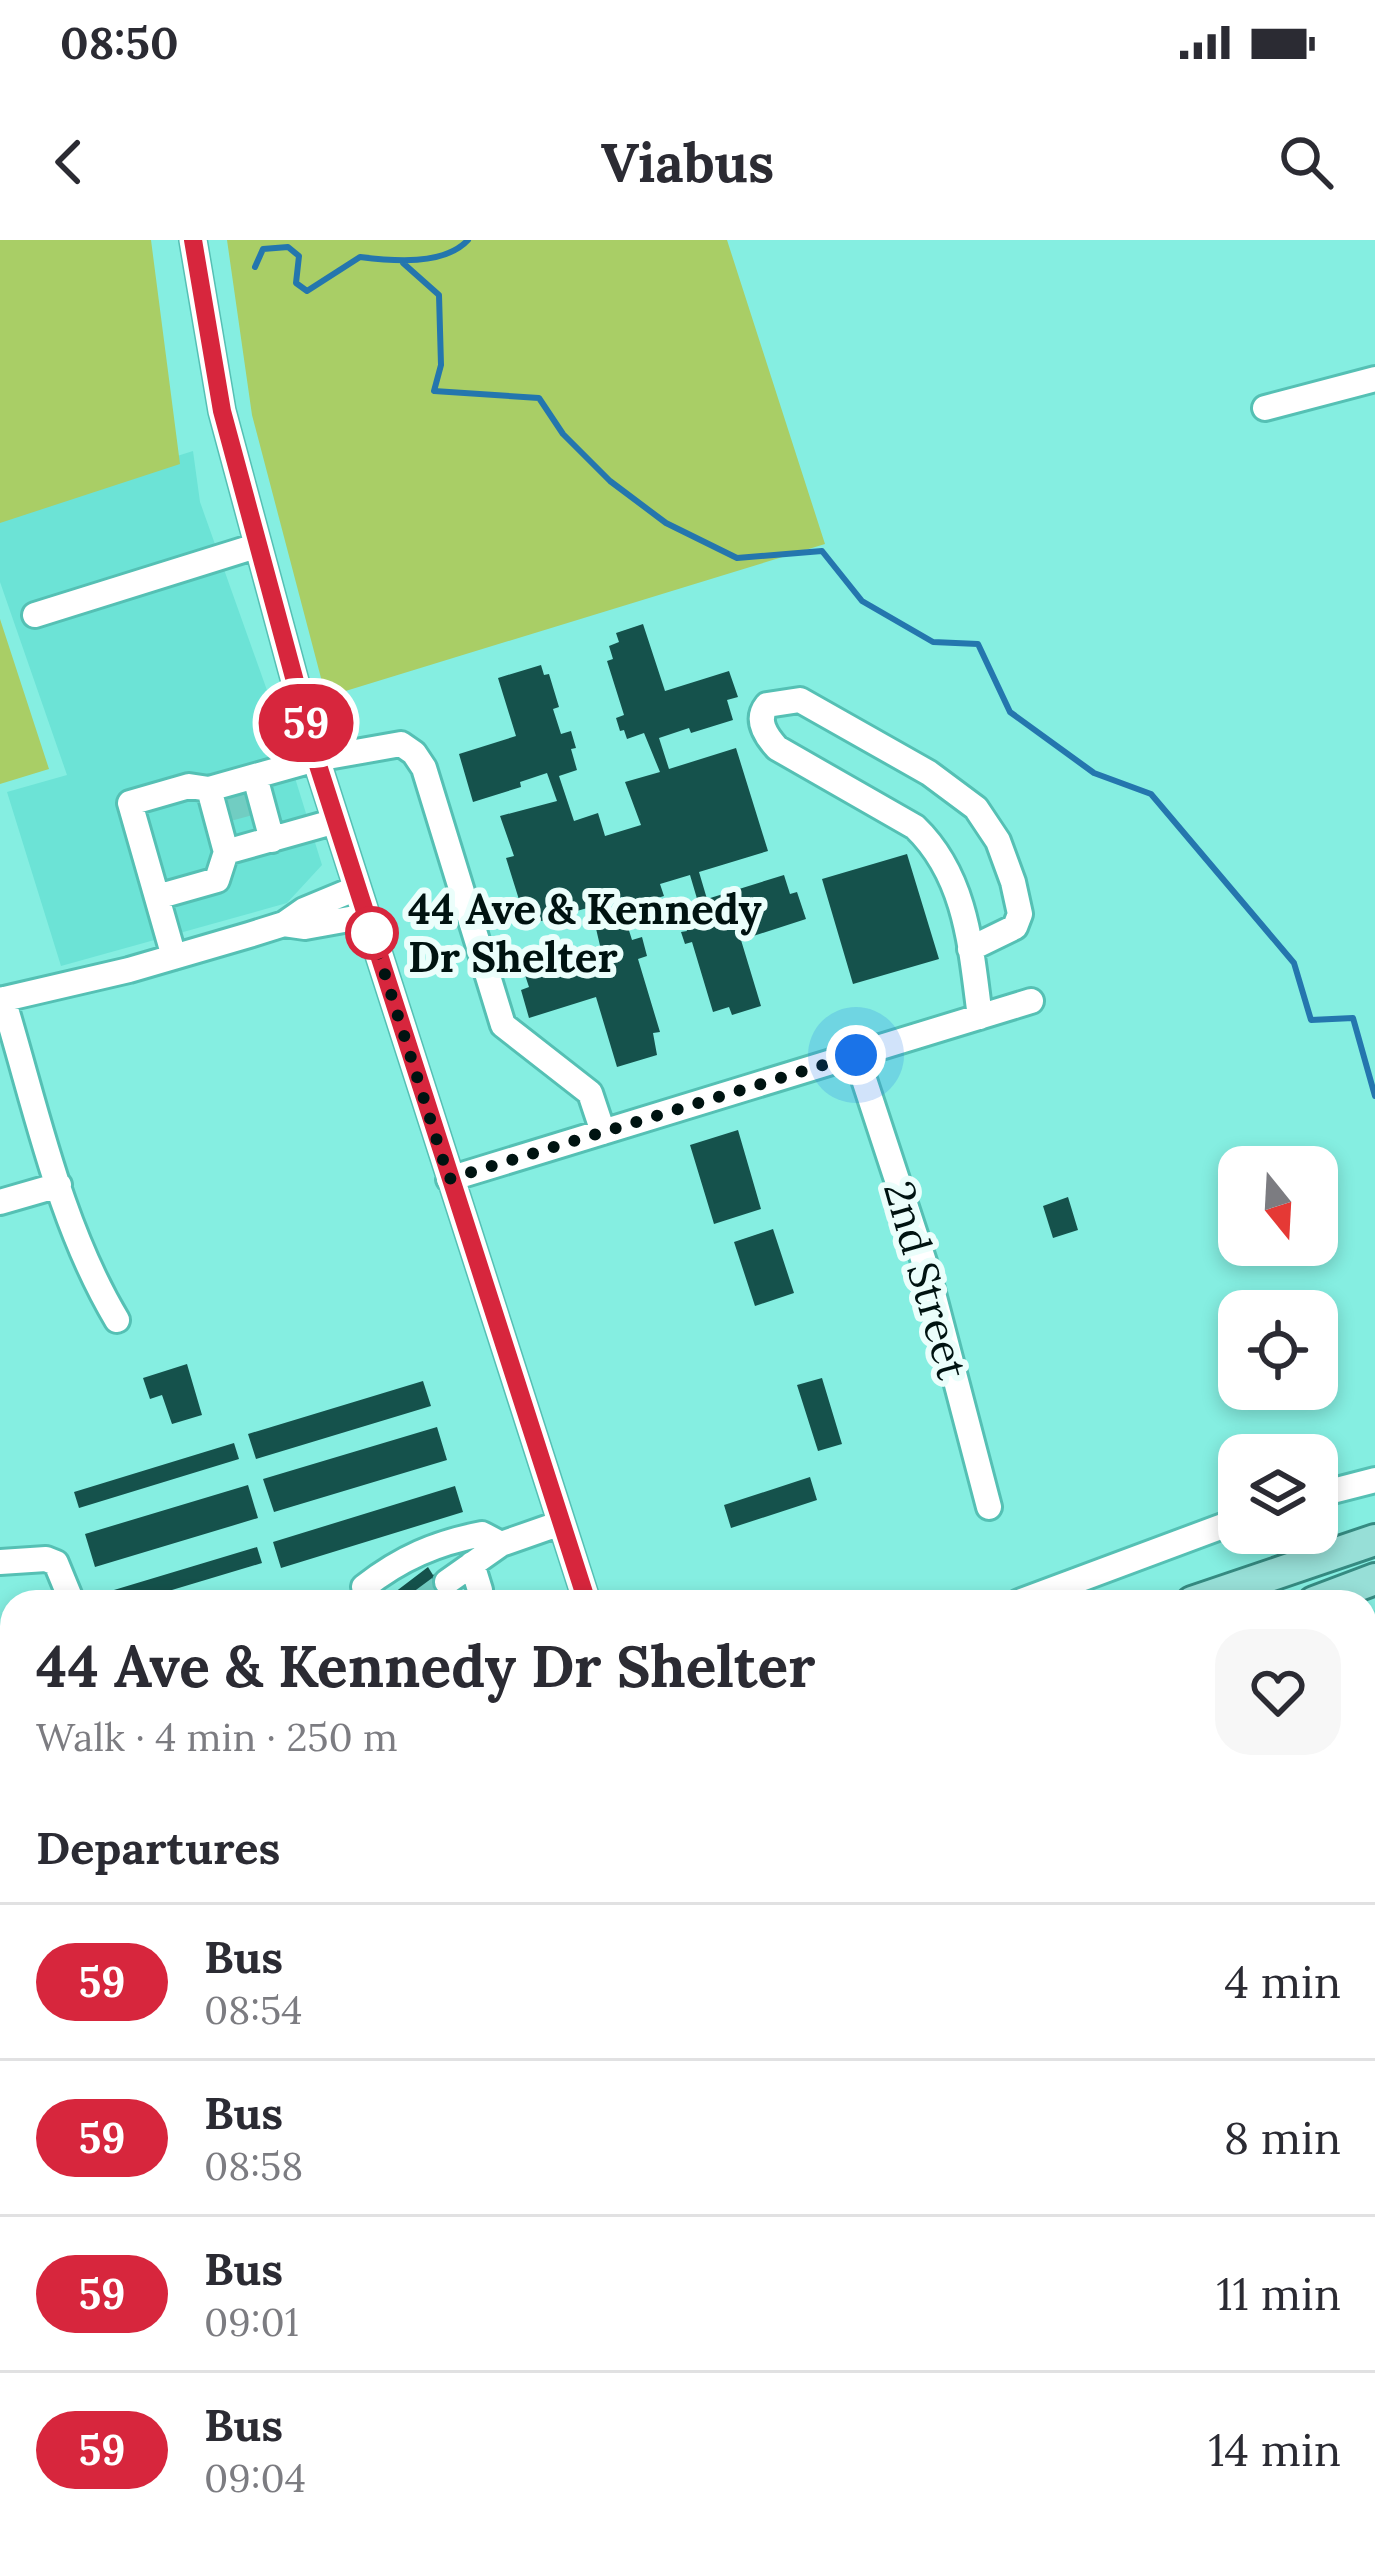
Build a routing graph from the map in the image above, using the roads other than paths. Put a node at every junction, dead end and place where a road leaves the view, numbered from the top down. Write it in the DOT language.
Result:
graph roads {
  1 [pos="193,240"];
  2 [pos="1375,379"];
  3 [pos="1265,408"];
  4 [pos="256,546"];
  5 [pos="35,615"];
  6 [pos="316,759"];
  7 [pos="232,786"];
  8 [pos="336,821"];
  9 [pos="247,841"];
  10 [pos="357,888"];
  11 [pos="157,897"];
  12 [pos="366,916"];
  13 [pos="284,924"];
  14 [pos="970,949"];
  15 [pos="174,957"];
  16 [pos="2,1000"];
  17 [pos="1031,1001"];
  18 [pos="980,1017"];
  19 [pos="856,1055"];
  20 [pos="603,1132"];
  21 [pos="449,1179"];
  22 [pos="59,1185"];
  23 [pos="0,1202"];
  24 [pos="117,1320"];
  25 [pos="1375,1480"];
  26 [pos="1338,1490"];
  27 [pos="989,1507"];
  28 [pos="561,1523"];
  29 [pos="1218,1528"];
  30 [pos="1375,1540"];
  31 [pos="501,1544"];
  32 [pos="0,1562"];
  33 [pos="472,1564"];
  34 [pos="1375,1579"];
  35 [pos="447,1582"];
  36 [pos="68,1590"];
  37 [pos="360,1590"];
  38 [pos="480,1590"];
  39 [pos="583,1590"];
  40 [pos="1051,1590"];
  41 [pos="1227,1590"];
  42 [pos="1346,1590"];
  1 -- 4 [label="street"];
  2 -- 3 [label="street"];
  4 -- 5 [label="street"];
  4 -- 6 [label="street"];
  6 -- 7 [label="street"];
  6 -- 8 [label="street"];
  6 -- 20 [label="street"];
  7 -- 9 [label="street"];
  7 -- 9 [label="street"];
  7 -- 11 [label="street"];
  8 -- 9 [label="street"];
  8 -- 10 [label="street"];
  9 -- 11 [label="street"];
  10 -- 12 [label="street"];
  10 -- 13 [label="street"];
  11 -- 15 [label="street"];
  12 -- 13 [label="street"];
  12 -- 21 [label="street"];
  13 -- 15 [label="street"];
  14 -- 14 [label="street"];
  14 -- 18 [label="street"];
  15 -- 16 [label="street"];
  16 -- 22 [label="street"];
  17 -- 18 [label="street"];
  18 -- 19 [label="street"];
  19 -- 20 [label="street"];
  19 -- 27 [label="street, 2nd Street"];
  20 -- 21 [label="street"];
  21 -- 28 [label="street"];
  22 -- 23 [label="street"];
  22 -- 24 [label="street"];
  25 -- 26 [label="street"];
  28 -- 31 [label="street"];
  28 -- 39 [label="street"];
  29 -- 40 [label="street"];
  30 -- 41 [label="main road"];
  31 -- 33 [label="street"];
  31 -- 37 [label="street"];
  32 -- 36 [label="street"];
  33 -- 35 [label="street"];
  33 -- 38 [label="street"];
  34 -- 42 [label="main road"];
}
